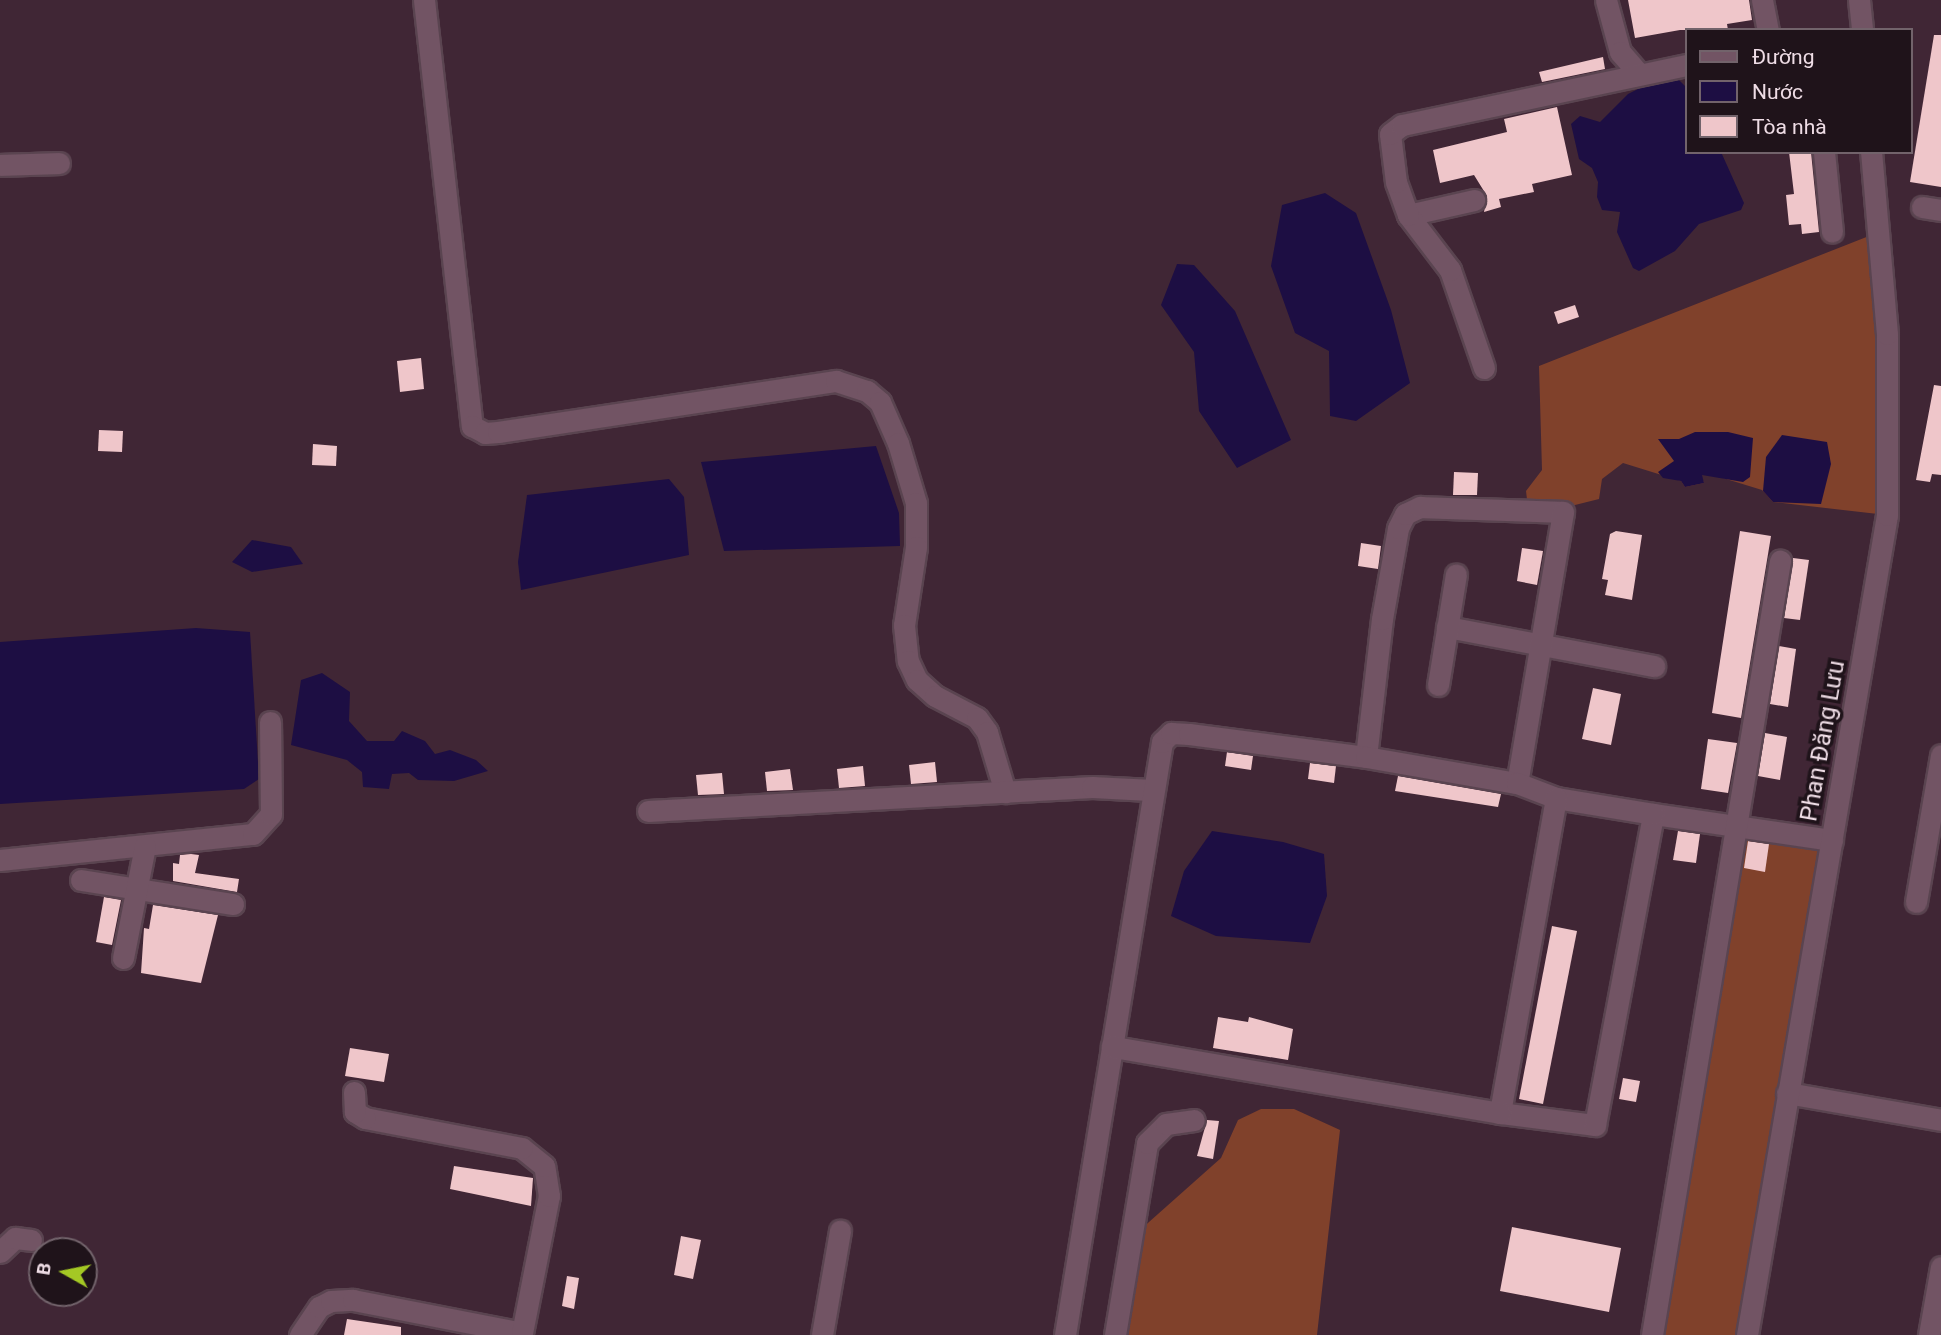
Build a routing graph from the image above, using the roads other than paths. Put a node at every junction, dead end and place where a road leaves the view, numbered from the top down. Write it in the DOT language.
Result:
graph roads {
  1 [pos="424,0"];
  2 [pos="1606,0"];
  3 [pos="1762,0"];
  4 [pos="1859,0"];
  5 [pos="1768,28"];
  6 [pos="1862,28"];
  7 [pos="1686,65"];
  8 [pos="1637,73"];
  9 [pos="1824,154"];
  10 [pos="1871,154"];
  11 [pos="59,163"];
  12 [pos="0,165"];
  13 [pos="1474,200"];
  14 [pos="1408,215"];
  15 [pos="1832,232"];
  16 [pos="1484,368"];
  17 [pos="1780,561"];
  18 [pos="1455,574"];
  19 [pos="1447,627"];
  20 [pos="1538,645"];
  21 [pos="1654,666"];
  22 [pos="1438,685"];
  23 [pos="270,722"];
  24 [pos="1941,755"];
  25 [pos="1366,757"];
  26 [pos="1517,783"];
  27 [pos="1151,790"];
  28 [pos="1005,792"];
  29 [pos="1556,799"];
  30 [pos="648,811"];
  31 [pos="1653,814"];
  32 [pos="1736,826"];
  33 [pos="1832,840"];
  34 [pos="145,846"];
  35 [pos="0,860"];
  36 [pos="82,880"];
  37 [pos="137,889"];
  38 [pos="1916,902"];
  39 [pos="233,904"];
  40 [pos="123,958"];
  41 [pos="1112,1046"];
  42 [pos="354,1092"];
  43 [pos="1787,1093"];
  44 [pos="1500,1113"];
  45 [pos="1194,1120"];
  46 [pos="1941,1120"];
  47 [pos="840,1231"];
  48 [pos="28,1240"];
  49 [pos="0,1252"];
  50 [pos="1941,1267"];
  51 [pos="526,1334"];
  52 [pos="300,1335"];
  53 [pos="822,1335"];
  54 [pos="1065,1335"];
  55 [pos="1115,1335"];
  56 [pos="1652,1335"];
  57 [pos="1747,1335"];
  58 [pos="1929,1335"];
  1 -- 28 [label="street"];
  2 -- 8 [label="street"];
  3 -- 5 [label="street"];
  4 -- 6 [label="street"];
  7 -- 8 [label="street"];
  8 -- 14 [label="street"];
  9 -- 15 [label="street"];
  10 -- 33 [label="street, Phan Đăng Lưu"];
  11 -- 12 [label="street"];
  13 -- 14 [label="street"];
  14 -- 16 [label="street"];
  17 -- 32 [label="street"];
  18 -- 19 [label="street"];
  19 -- 20 [label="street"];
  19 -- 22 [label="street"];
  20 -- 21 [label="street"];
  20 -- 25 [label="street"];
  20 -- 26 [label="street"];
  23 -- 34 [label="street"];
  24 -- 38 [label="street"];
  25 -- 26 [label="street"];
  25 -- 27 [label="street"];
  26 -- 29 [label="street"];
  27 -- 28 [label="street"];
  27 -- 41 [label="street"];
  28 -- 30 [label="street"];
  29 -- 31 [label="street"];
  29 -- 44 [label="street"];
  31 -- 32 [label="street"];
  31 -- 44 [label="street"];
  32 -- 33 [label="street"];
  32 -- 56 [label="street"];
  33 -- 43 [label="street, Phan Đăng Lưu"];
  34 -- 35 [label="street"];
  34 -- 37 [label="street"];
  36 -- 37 [label="street"];
  37 -- 39 [label="street"];
  37 -- 40 [label="street"];
  41 -- 44 [label="street"];
  41 -- 54 [label="street"];
  42 -- 51 [label="street"];
  43 -- 46 [label="street"];
  43 -- 57 [label="street, Phan Đăng Lưu"];
  45 -- 55 [label="street"];
  47 -- 53 [label="street"];
  48 -- 49 [label="street"];
  50 -- 58 [label="street"];
  51 -- 52 [label="street"];
}
